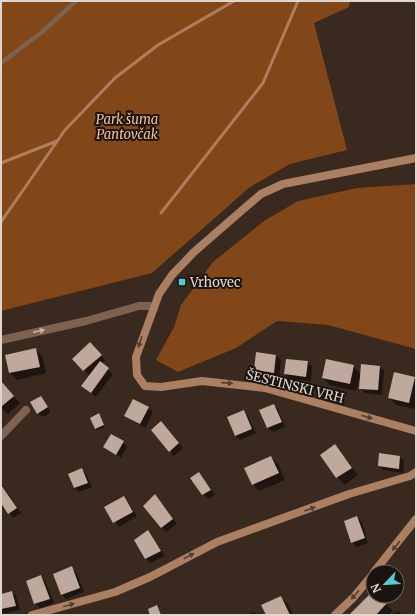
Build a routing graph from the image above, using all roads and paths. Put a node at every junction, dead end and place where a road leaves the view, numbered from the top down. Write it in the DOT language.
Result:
graph roads {
  1 [pos="76,1"];
  2 [pos="1,63"];
  3 [pos="416,158"];
  4 [pos="154,306"];
  5 [pos="1,340"];
  6 [pos="26,410"];
  7 [pos="416,431"];
  8 [pos="1,436"];
  9 [pos="416,472"];
  10 [pos="416,519"];
  11 [pos="381,564"];
  12 [pos="365,584"];
  13 [pos="32,615"];
  14 [pos="335,615"];
  1 -- 2 [label="lane"];
  3 -- 4 [label="street"];
  5 -- 4 [label="street, one-way"];
  4 -- 7 [label="street, ŠESTINSKI VRH, one-way"];
  6 -- 8 [label="street"];
  13 -- 9 [label="street, one-way"];
  10 -- 11 [label="street, one-way"];
  12 -- 14 [label="street, one-way"];
}
